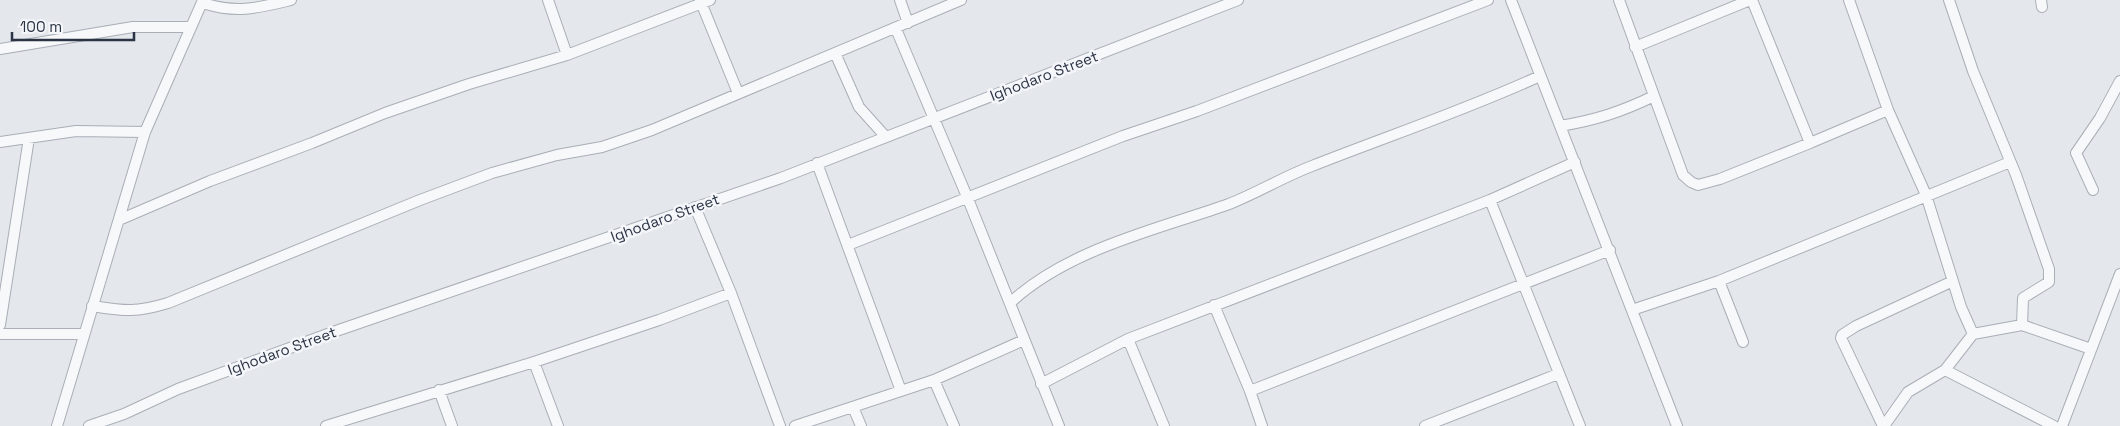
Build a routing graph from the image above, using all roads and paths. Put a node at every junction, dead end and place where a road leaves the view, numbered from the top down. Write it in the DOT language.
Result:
graph roads {
  1 [pos="291,0"];
  2 [pos="548,0"];
  3 [pos="900,0"];
  4 [pos="961,0"];
  5 [pos="1238,0"];
  6 [pos="1488,0"];
  7 [pos="1511,0"];
  8 [pos="1619,0"];
  9 [pos="1751,0"];
  10 [pos="1850,0"];
  11 [pos="1949,0"];
  12 [pos="203,1"];
  13 [pos="704,1"];
  14 [pos="908,22"];
  15 [pos="191,27"];
  16 [pos="896,29"];
  17 [pos="1635,47"];
  18 [pos="0,49"];
  19 [pos="835,52"];
  20 [pos="567,55"];
  21 [pos="1540,76"];
  22 [pos="2120,81"];
  23 [pos="738,93"];
  24 [pos="1654,96"];
  25 [pos="1888,110"];
  26 [pos="935,118"];
  27 [pos="1560,126"];
  28 [pos="145,132"];
  29 [pos="885,136"];
  30 [pos="28,138"];
  31 [pos="0,142"];
  32 [pos="1810,143"];
  33 [pos="1575,162"];
  34 [pos="2010,162"];
  35 [pos="817,163"];
  36 [pos="2093,190"];
  37 [pos="1926,195"];
  38 [pos="968,198"];
  39 [pos="1490,200"];
  40 [pos="696,207"];
  41 [pos="119,220"];
  42 [pos="848,245"];
  43 [pos="1610,250"];
  44 [pos="2120,274"];
  45 [pos="1719,281"];
  46 [pos="1953,282"];
  47 [pos="1523,283"];
  48 [pos="731,293"];
  49 [pos="1010,303"];
  50 [pos="1214,305"];
  51 [pos="92,306"];
  52 [pos="1632,310"];
  53 [pos="0,325"];
  54 [pos="2022,325"];
  55 [pos="0,334"];
  56 [pos="84,334"];
  57 [pos="1973,334"];
  58 [pos="1128,339"];
  59 [pos="1024,340"];
  60 [pos="1743,342"];
  61 [pos="2091,349"];
  62 [pos="534,362"];
  63 [pos="1945,370"];
  64 [pos="1558,374"];
  65 [pos="934,380"];
  66 [pos="1041,384"];
  67 [pos="439,390"];
  68 [pos="901,391"];
  69 [pos="1250,391"];
  70 [pos="853,407"];
  71 [pos="352,422"];
  72 [pos="57,426"];
  73 [pos="89,426"];
  74 [pos="326,426"];
  75 [pos="452,426"];
  76 [pos="558,426"];
  77 [pos="780,426"];
  78 [pos="795,426"];
  79 [pos="861,426"];
  80 [pos="954,426"];
  81 [pos="1058,426"];
  82 [pos="1164,426"];
  83 [pos="1262,426"];
  84 [pos="1425,426"];
  85 [pos="1580,426"];
  86 [pos="1678,426"];
  87 [pos="1883,426"];
  88 [pos="2054,426"];
  89 [pos="2062,426"];
  1 -- 12 [label="street"];
  2 -- 20 [label="street"];
  3 -- 14 [label="street"];
  4 -- 14 [label="street"];
  5 -- 26 [label="street, Ighodaro Street"];
  6 -- 38 [label="street"];
  7 -- 21 [label="street"];
  8 -- 17 [label="street"];
  9 -- 17 [label="street"];
  9 -- 32 [label="street"];
  10 -- 25 [label="street"];
  11 -- 34 [label="street"];
  12 -- 15 [label="street"];
  13 -- 20 [label="street"];
  13 -- 23 [label="street"];
  14 -- 16 [label="street"];
  15 -- 18 [label="street"];
  15 -- 28 [label="street"];
  16 -- 19 [label="street"];
  16 -- 26 [label="street"];
  17 -- 24 [label="street"];
  19 -- 23 [label="street"];
  19 -- 29 [label="street"];
  20 -- 41 [label="street"];
  21 -- 27 [label="street"];
  21 -- 49 [label="street"];
  22 -- 36 [label="street"];
  23 -- 51 [label="street"];
  24 -- 27 [label="street"];
  24 -- 32 [label="street"];
  25 -- 32 [label="street"];
  25 -- 37 [label="street"];
  26 -- 29 [label="street, Ighodaro Street"];
  26 -- 38 [label="street"];
  27 -- 33 [label="street"];
  28 -- 30 [label="street"];
  28 -- 41 [label="street"];
  29 -- 35 [label="street, Ighodaro Street"];
  30 -- 31 [label="street"];
  30 -- 53 [label="street"];
  33 -- 39 [label="street"];
  33 -- 43 [label="street"];
  34 -- 37 [label="street"];
  34 -- 54 [label="street"];
  35 -- 40 [label="street, Ighodaro Street"];
  35 -- 42 [label="street"];
  37 -- 45 [label="street"];
  37 -- 46 [label="street"];
  38 -- 42 [label="street"];
  38 -- 49 [label="street"];
  39 -- 47 [label="street"];
  39 -- 50 [label="street"];
  40 -- 48 [label="street"];
  40 -- 73 [label="street, Ighodaro Street"];
  41 -- 51 [label="street"];
  42 -- 68 [label="street"];
  43 -- 47 [label="street"];
  43 -- 52 [label="street"];
  44 -- 61 [label="street"];
  45 -- 52 [label="street"];
  45 -- 60 [label="street"];
  46 -- 57 [label="street"];
  46 -- 87 [label="street"];
  47 -- 64 [label="street"];
  47 -- 69 [label="street"];
  48 -- 62 [label="street"];
  48 -- 77 [label="street"];
  49 -- 59 [label="street"];
  50 -- 58 [label="street"];
  50 -- 69 [label="street"];
  51 -- 56 [label="street"];
  52 -- 86 [label="street"];
  54 -- 57 [label="street"];
  54 -- 61 [label="street"];
  55 -- 56 [label="street"];
  56 -- 72 [label="street"];
  57 -- 63 [label="street"];
  58 -- 66 [label="street"];
  58 -- 82 [label="street"];
  59 -- 65 [label="street"];
  59 -- 66 [label="street"];
  61 -- 89 [label="street"];
  62 -- 67 [label="street"];
  62 -- 76 [label="street"];
  63 -- 87 [label="street"];
  63 -- 88 [label="street"];
  64 -- 84 [label="street"];
  64 -- 85 [label="street"];
  65 -- 68 [label="street"];
  65 -- 80 [label="street"];
  66 -- 81 [label="street"];
  67 -- 71 [label="street"];
  67 -- 75 [label="street"];
  68 -- 70 [label="street"];
  69 -- 83 [label="street"];
  70 -- 78 [label="street"];
  70 -- 79 [label="street"];
  71 -- 74 [label="street"];
}
